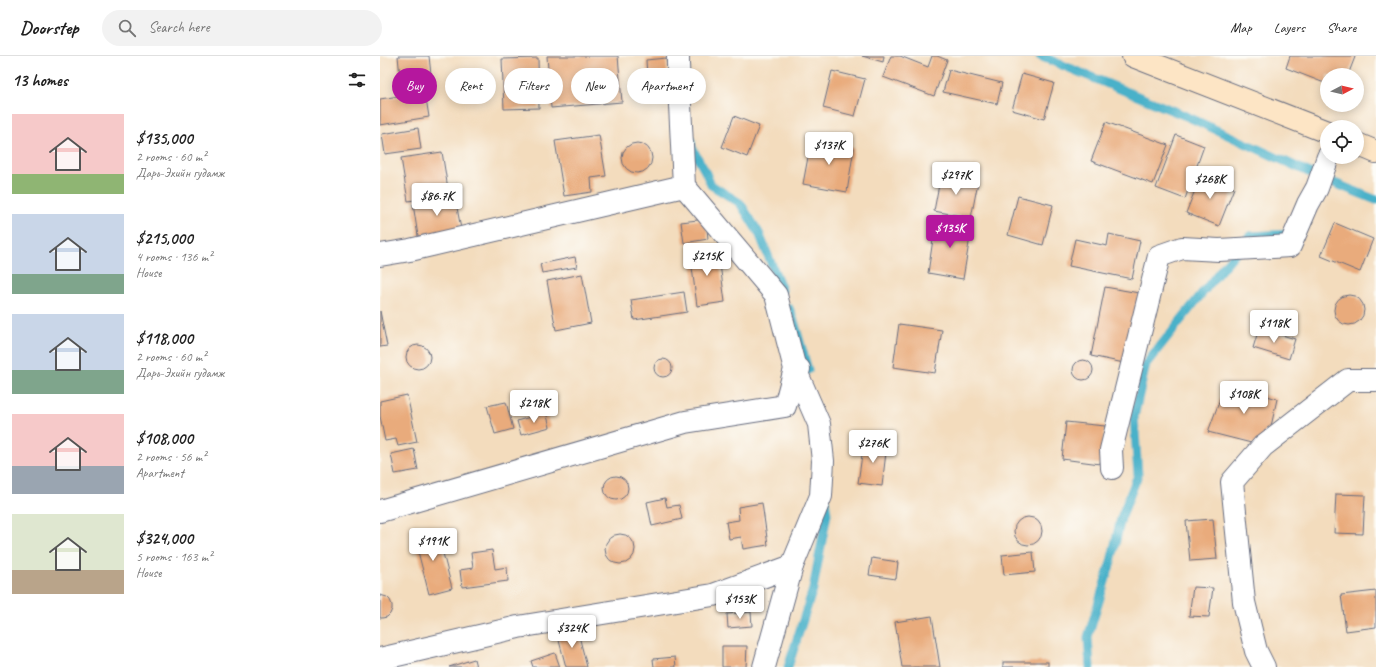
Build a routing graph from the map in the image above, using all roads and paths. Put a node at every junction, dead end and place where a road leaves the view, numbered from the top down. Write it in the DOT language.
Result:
graph roads {
  1 [pos="678,56"];
  2 [pos="1133,56"];
  3 [pos="1320,129"];
  4 [pos="1364,147"];
  5 [pos="1376,152"];
  6 [pos="1323,172"];
  7 [pos="684,186"];
  8 [pos="380,255"];
  9 [pos="801,368"];
  10 [pos="1376,380"];
  11 [pos="1112,468"];
  12 [pos="380,511"];
  13 [pos="792,566"];
  14 [pos="380,659"];
  15 [pos="764,667"];
  16 [pos="1264,667"];
  1 -- 7 [label="street"];
  2 -- 3 [label="main road"];
  4 -- 5 [label="main road"];
  6 -- 11 [label="street"];
  7 -- 8 [label="street"];
  7 -- 9 [label="street"];
  9 -- 12 [label="street"];
  9 -- 13 [label="street"];
  10 -- 16 [label="street"];
  13 -- 14 [label="street"];
  13 -- 15 [label="street"];
}
